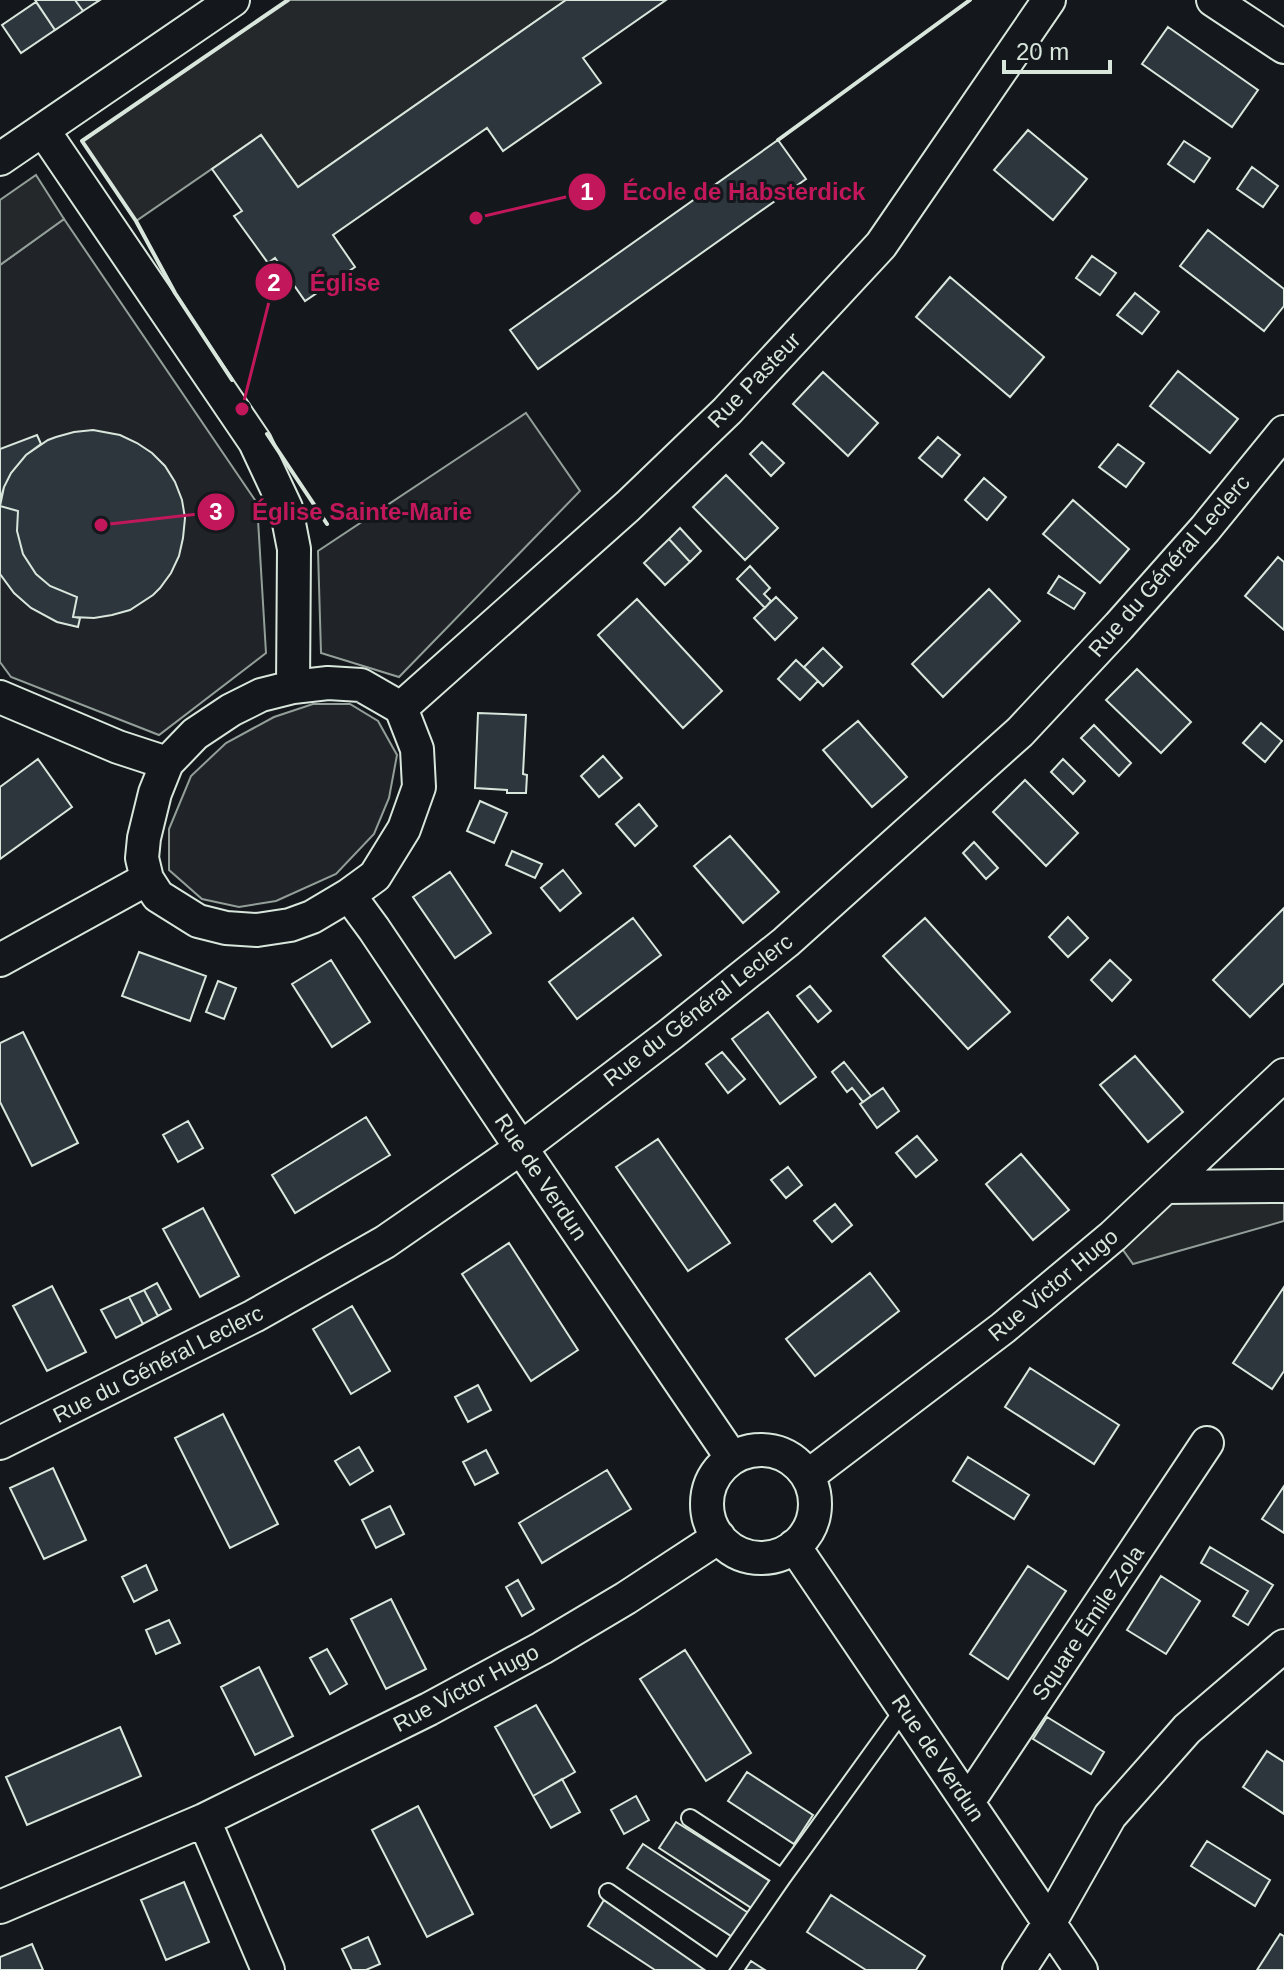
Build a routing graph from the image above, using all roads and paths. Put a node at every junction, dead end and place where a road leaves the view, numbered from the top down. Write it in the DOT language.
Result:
graph roads {
  1 [pos="233,0"];
  2 [pos="1049,0"];
  3 [pos="1213,0"];
  4 [pos="1284,47"];
  5 [pos="43,130"];
  6 [pos="0,159"];
  7 [pos="1284,432"];
  8 [pos="293,687"];
  9 [pos="0,697"];
  10 [pos="401,708"];
  11 [pos="167,763"];
  12 [pos="147,879"];
  13 [pos="349,895"];
  14 [pos="0,960"];
  15 [pos="1284,1075"];
  16 [pos="521,1148"];
  17 [pos="1284,1186"];
  18 [pos="1166,1187"];
  19 [pos="0,1443"];
  20 [pos="1207,1443"];
  21 [pos="732,1458"];
  22 [pos="808,1476"];
  23 [pos="719,1537"];
  24 [pos="794,1546"];
  25 [pos="1284,1646"];
  26 [pos="904,1709"];
  27 [pos="968,1802"];
  28 [pos="690,1818"];
  29 [pos="204,1820"];
  30 [pos="782,1878"];
  31 [pos="608,1892"];
  32 [pos="0,1907"];
  33 [pos="1050,1922"];
  34 [pos="268,1970"];
  35 [pos="1019,1970"];
  36 [pos="1081,1970"];
  1 -- 5 [label="street"];
  2 -- 10 [label="street, Rue Pasteur"];
  3 -- 4 [label="street"];
  5 -- 6 [label="street"];
  5 -- 8 [label="street"];
  7 -- 16 [label="street, Rue du Général Leclerc"];
  8 -- 10 [label="street"];
  8 -- 11 [label="street"];
  9 -- 11 [label="street"];
  10 -- 13 [label="street"];
  11 -- 12 [label="street"];
  12 -- 13 [label="street"];
  12 -- 14 [label="street"];
  13 -- 16 [label="street, Rue de Verdun"];
  15 -- 18 [label="street, Rue Victor Hugo"];
  16 -- 19 [label="street, Rue du Général Leclerc"];
  16 -- 21 [label="street, Rue de Verdun"];
  17 -- 18 [label="street"];
  18 -- 22 [label="street, Rue Victor Hugo"];
  20 -- 27 [label="street, Square Émile Zola"];
  21 -- 22 [label="street"];
  21 -- 23 [label="street"];
  22 -- 24 [label="street"];
  23 -- 24 [label="street"];
  23 -- 29 [label="street, Rue Victor Hugo"];
  24 -- 26 [label="street, Rue de Verdun"];
  25 -- 33 [label="street"];
  26 -- 27 [label="street, Rue de Verdun"];
  26 -- 30 [label="lane"];
  27 -- 33 [label="street, Rue de Verdun"];
  28 -- 30 [label="lane"];
  29 -- 32 [label="street, Rue Victor Hugo"];
  29 -- 34 [label="street"];
  30 -- 31 [label="lane"];
  33 -- 35 [label="street"];
  33 -- 36 [label="street, Rue de Verdun"];
}
